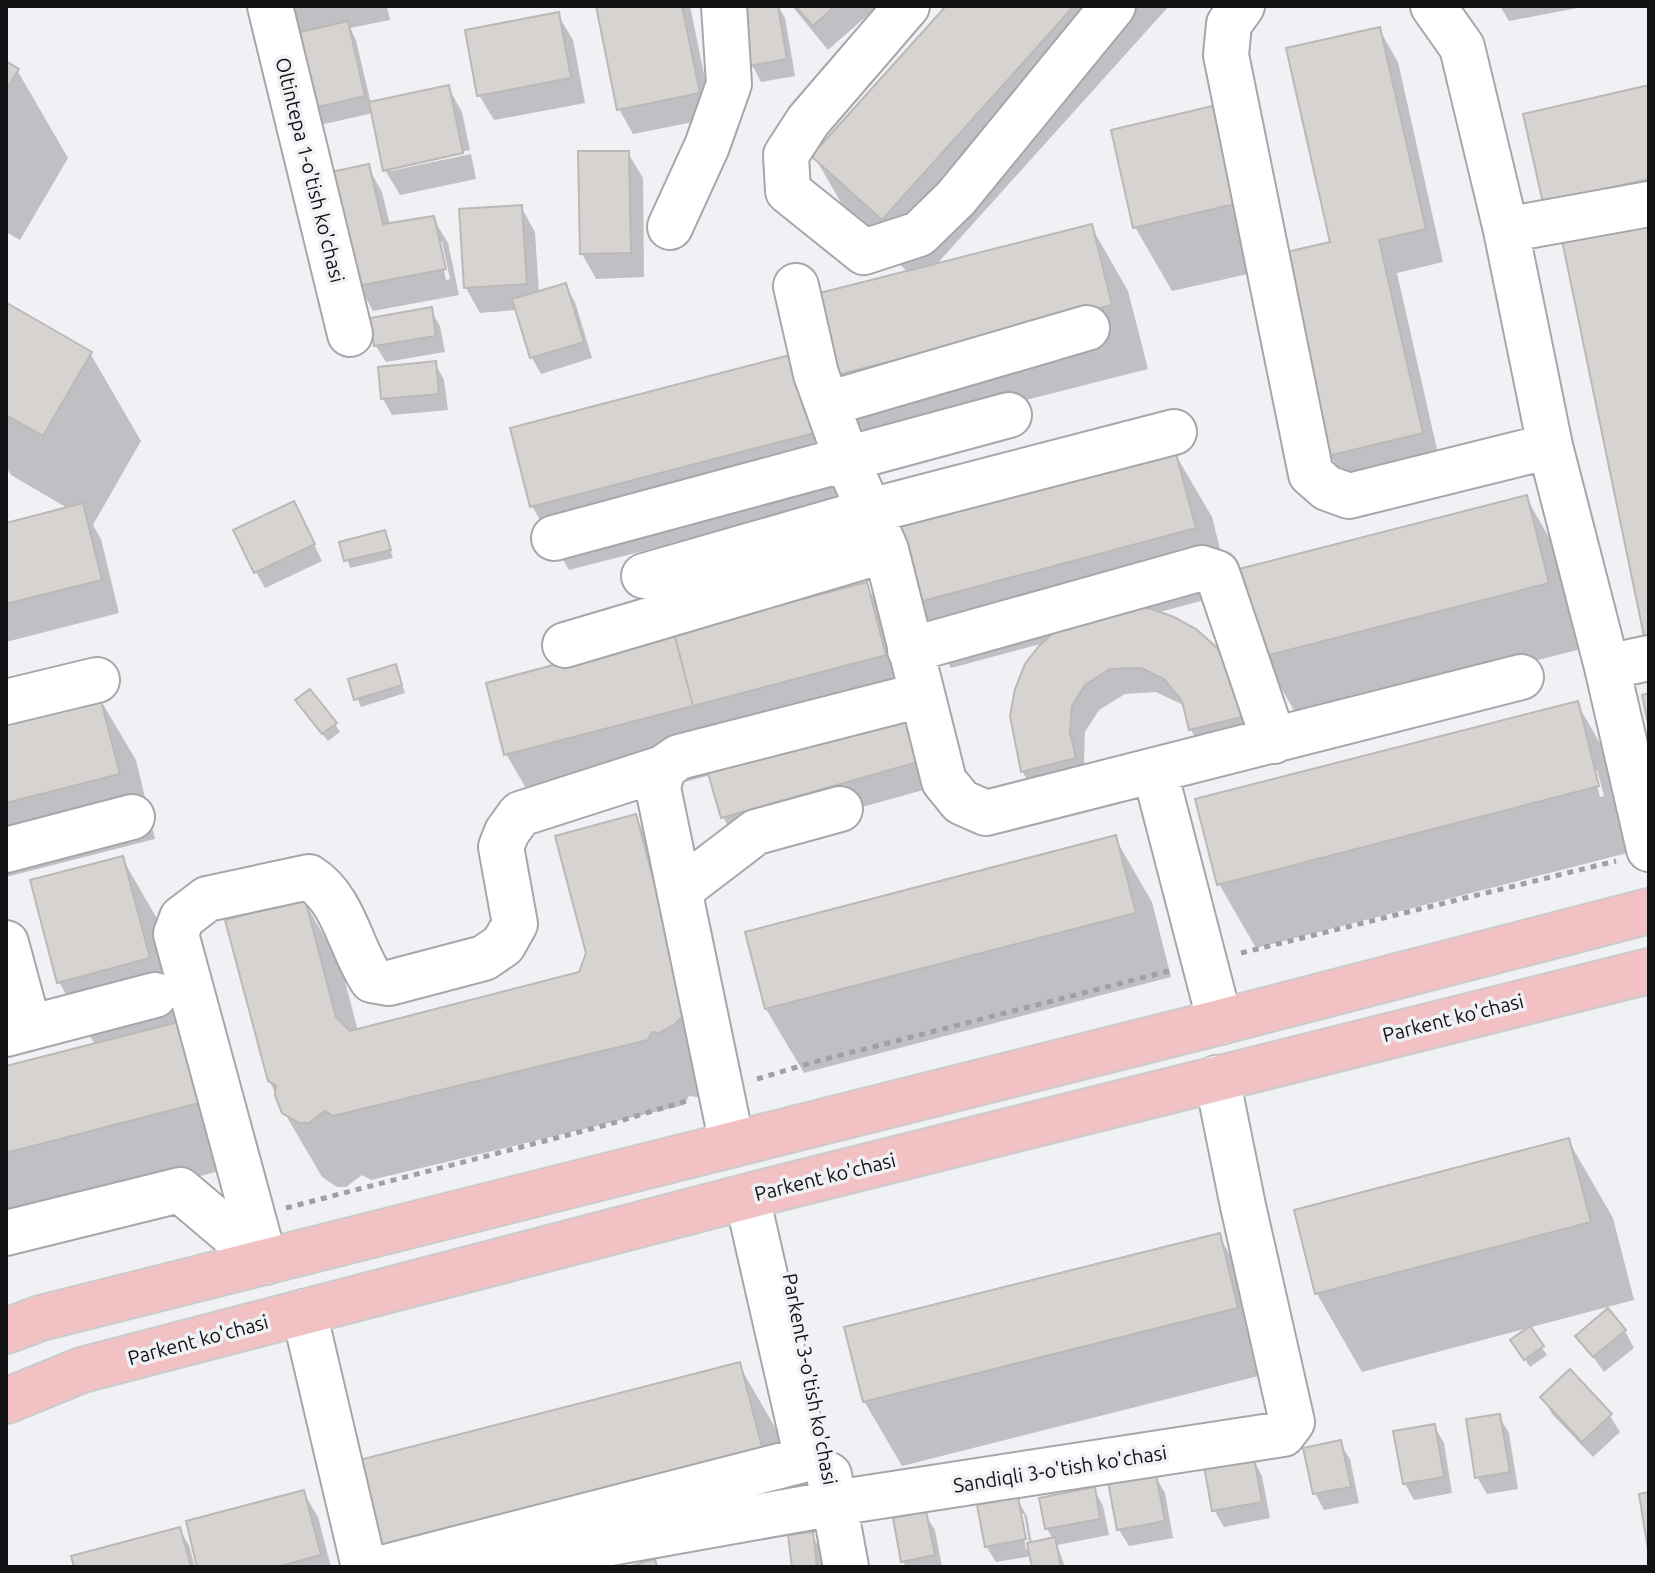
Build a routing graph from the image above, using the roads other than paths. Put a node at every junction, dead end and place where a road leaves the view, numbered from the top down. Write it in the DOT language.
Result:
graph roads {
  1 [pos="270,6"];
  2 [pos="724,6"];
  3 [pos="907,6"];
  4 [pos="1113,6"];
  5 [pos="1242,6"];
  6 [pos="1433,6"];
  7 [pos="1649,204"];
  8 [pos="670,227"];
  9 [pos="1506,230"];
  10 [pos="796,286"];
  11 [pos="1087,328"];
  12 [pos="350,334"];
  13 [pos="827,404"];
  14 [pos="1009,415"];
  15 [pos="1174,432"];
  16 [pos="1550,446"];
  17 [pos="847,460"];
  18 [pos="870,511"];
  19 [pos="554,538"];
  20 [pos="886,550"];
  21 [pos="644,576"];
  22 [pos="565,645"];
  23 [pos="910,650"];
  24 [pos="1649,658"];
  25 [pos="1607,667"];
  26 [pos="1521,677"];
  27 [pos="97,680"];
  28 [pos="921,695"];
  29 [pos="6,702"];
  30 [pos="1274,741"];
  31 [pos="663,768"];
  32 [pos="1155,772"];
  33 [pos="840,809"];
  34 [pos="132,817"];
  35 [pos="6,850"];
  36 [pos="1636,854"];
  37 [pos="680,890"];
  38 [pos="1649,911"];
  39 [pos="6,943"];
  40 [pos="1649,971"];
  41 [pos="155,995"];
  42 [pos="1220,1022"];
  43 [pos="18,1031"];
  44 [pos="1217,1078"];
  45 [pos="732,1144"];
  46 [pos="760,1194"];
  47 [pos="6,1233"];
  48 [pos="265,1262"];
  49 [pos="304,1312"];
  50 [pos="6,1331"];
  51 [pos="6,1401"];
  52 [pos="835,1503"];
  53 [pos="364,1567"];
  54 [pos="386,1567"];
  55 [pos="476,1567"];
  56 [pos="846,1567"];
  1 -- 12 [label="street, Oltintepa 1-o'tish ko'chasi"];
  2 -- 8 [label="street"];
  3 -- 4 [label="street"];
  5 -- 16 [label="street"];
  6 -- 9 [label="street"];
  7 -- 9 [label="street"];
  9 -- 16 [label="street"];
  10 -- 13 [label="street"];
  11 -- 13 [label="street"];
  13 -- 17 [label="street"];
  14 -- 17 [label="street"];
  15 -- 18 [label="street"];
  16 -- 25 [label="street"];
  17 -- 18 [label="street"];
  17 -- 19 [label="street"];
  18 -- 20 [label="street"];
  18 -- 21 [label="street"];
  20 -- 22 [label="street"];
  20 -- 23 [label="street"];
  23 -- 28 [label="street"];
  23 -- 30 [label="street"];
  24 -- 25 [label="street"];
  25 -- 36 [label="street"];
  26 -- 30 [label="street"];
  27 -- 29 [label="street"];
  28 -- 31 [label="street"];
  28 -- 32 [label="street"];
  30 -- 32 [label="street"];
  31 -- 37 [label="street"];
  31 -- 48 [label="street"];
  32 -- 42 [label="street"];
  33 -- 37 [label="street"];
  34 -- 35 [label="street"];
  37 -- 45 [label="street"];
  38 -- 42 [label="main road"];
  39 -- 43 [label="street"];
  40 -- 44 [label="main road, Parkent ko'chasi"];
  41 -- 43 [label="street"];
  42 -- 45 [label="main road"];
  44 -- 46 [label="main road, Parkent ko'chasi"];
  44 -- 52 [label="street, Sandiqli 3-o'tish ko'chasi"];
  45 -- 48 [label="main road"];
  46 -- 49 [label="main road, Parkent ko'chasi"];
  46 -- 52 [label="street, Parkent 3-o'tish ko'chasi"];
  46 -- 54 [label="street"];
  47 -- 48 [label="street"];
  48 -- 50 [label="main road"];
  49 -- 51 [label="main road, Parkent ko'chasi"];
  49 -- 53 [label="street"];
  52 -- 55 [label="street, Sandiqli 3-o'tish ko'chasi"];
  52 -- 56 [label="street, Parkent 3-o'tish ko'chasi"];
}
